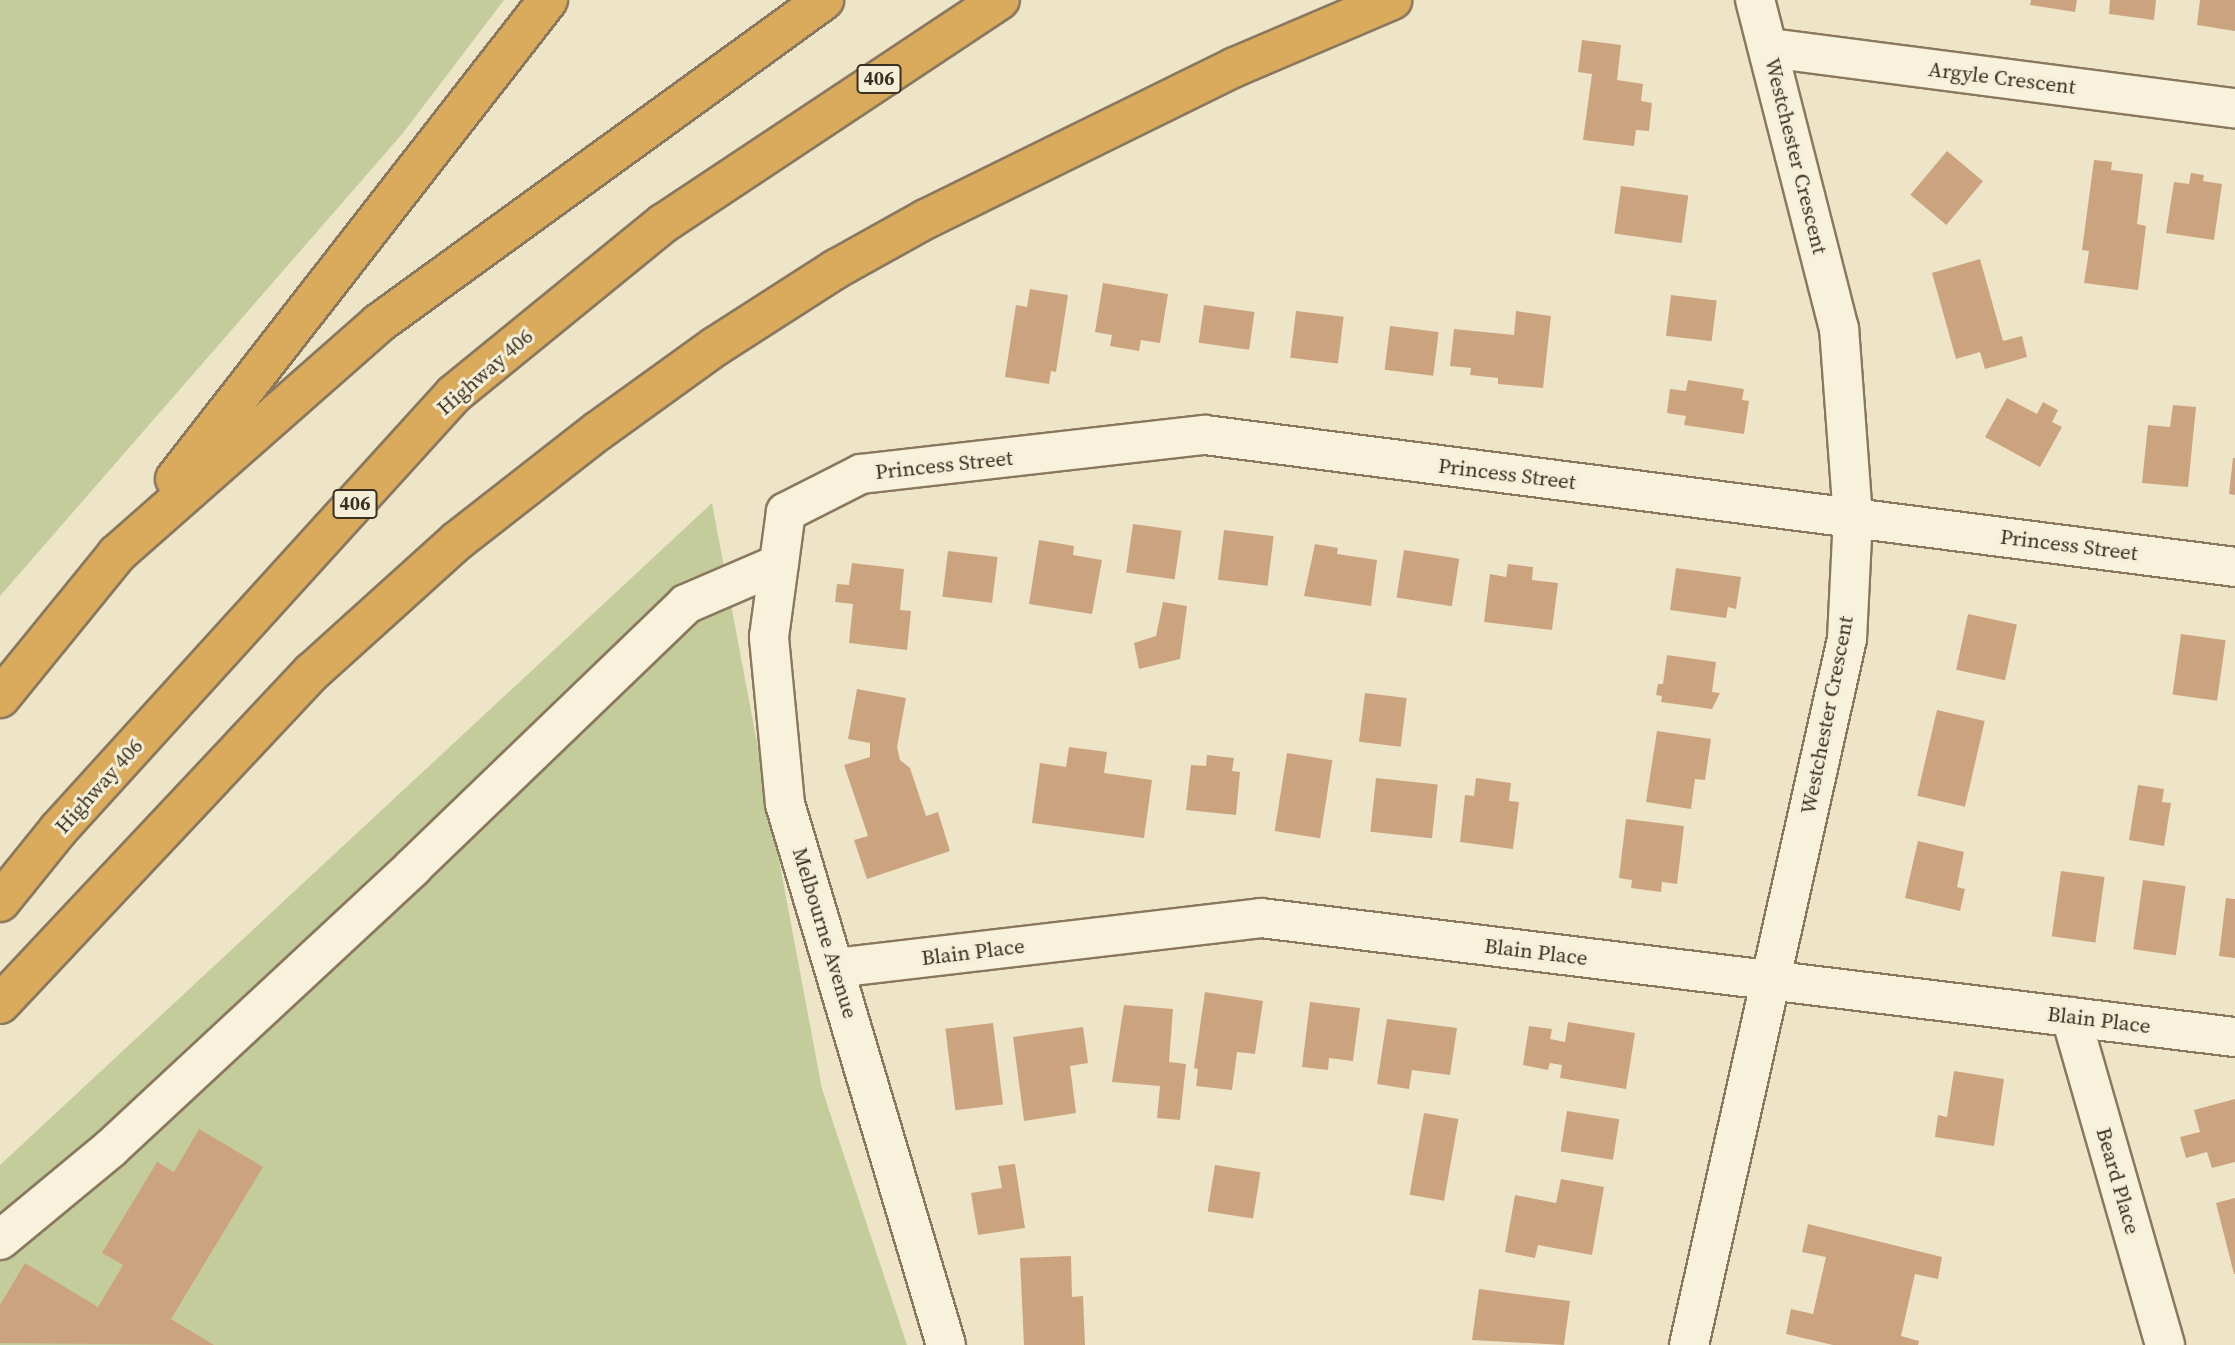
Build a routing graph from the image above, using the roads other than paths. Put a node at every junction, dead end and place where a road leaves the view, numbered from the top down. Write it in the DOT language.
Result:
graph roads {
  1 [pos="548,0"];
  2 [pos="824,0"];
  3 [pos="1000,0"];
  4 [pos="1392,0"];
  5 [pos="1755,0"];
  6 [pos="1770,48"];
  7 [pos="2235,108"];
  8 [pos="786,512"];
  9 [pos="1853,518"];
  10 [pos="117,554"];
  11 [pos="779,564"];
  12 [pos="2235,566"];
  13 [pos="0,698"];
  14 [pos="0,902"];
  15 [pos="836,968"];
  16 [pos="1772,980"];
  17 [pos="0,1004"];
  18 [pos="2071,1017"];
  19 [pos="2235,1037"];
  20 [pos="0,1240"];
  21 [pos="946,1345"];
  22 [pos="1689,1345"];
  23 [pos="2165,1345"];
  1 -- 10 [label="highway"];
  2 -- 10 [label="highway"];
  3 -- 14 [label="highway, Highway 406 / 406"];
  4 -- 17 [label="highway"];
  5 -- 6 [label="street, Westchester Crescent"];
  6 -- 7 [label="street, Argyle Crescent"];
  6 -- 9 [label="street, Westchester Crescent"];
  8 -- 9 [label="street, Princess Street"];
  8 -- 11 [label="street, Melbourne Avenue"];
  9 -- 12 [label="street, Princess Street"];
  9 -- 16 [label="street, Westchester Crescent"];
  10 -- 13 [label="highway"];
  11 -- 15 [label="street, Melbourne Avenue"];
  11 -- 20 [label="street"];
  15 -- 16 [label="street, Blain Place"];
  15 -- 21 [label="street, Melbourne Avenue"];
  16 -- 18 [label="street, Blain Place"];
  16 -- 22 [label="street, Westchester Crescent"];
  18 -- 19 [label="street, Blain Place"];
  18 -- 23 [label="street, Beard Place"];
}
